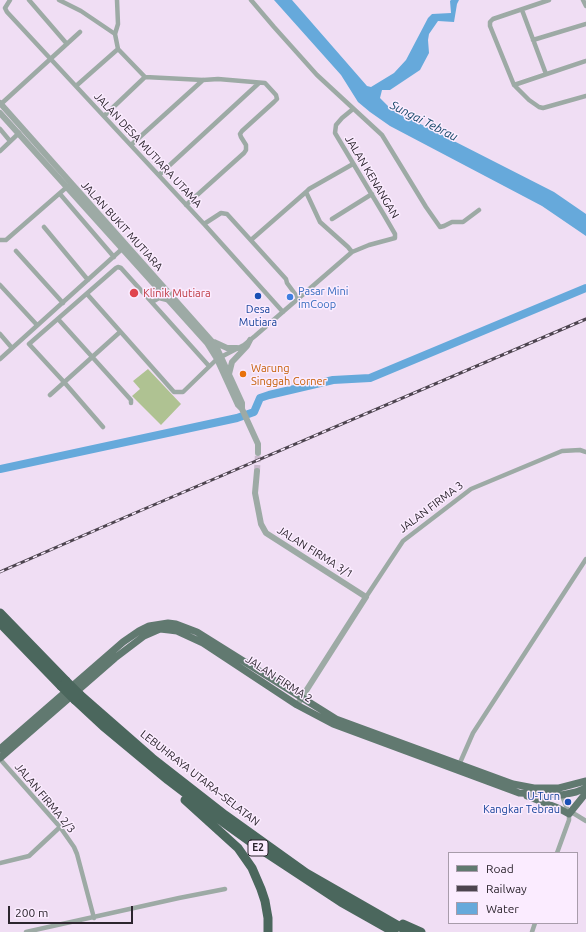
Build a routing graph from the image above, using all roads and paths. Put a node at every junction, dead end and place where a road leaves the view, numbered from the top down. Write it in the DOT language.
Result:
graph roads {
  1 [pos="10,0"];
  2 [pos="29,0"];
  3 [pos="59,0"];
  4 [pos="117,0"];
  5 [pos="251,0"];
  6 [pos="549,0"];
  7 [pos="583,0"];
  8 [pos="586,6"];
  9 [pos="522,10"];
  10 [pos="586,24"];
  11 [pos="80,32"];
  12 [pos="116,34"];
  13 [pos="533,40"];
  14 [pos="67,44"];
  15 [pos="118,49"];
  16 [pos="51,58"];
  17 [pos="586,61"];
  18 [pos="546,74"];
  19 [pos="145,77"];
  20 [pos="203,80"];
  21 [pos="259,83"];
  22 [pos="514,85"];
  23 [pos="76,86"];
  24 [pos="586,96"];
  25 [pos="0,104"];
  26 [pos="353,109"];
  27 [pos="1,114"];
  28 [pos="104,116"];
  29 [pos="0,129"];
  30 [pos="18,133"];
  31 [pos="10,141"];
  32 [pos="131,145"];
  33 [pos="0,151"];
  34 [pos="353,164"];
  35 [pos="159,175"];
  36 [pos="69,185"];
  37 [pos="306,192"];
  38 [pos="60,194"];
  39 [pos="372,194"];
  40 [pos="186,205"];
  41 [pos="479,210"];
  42 [pos="332,218"];
  43 [pos="204,224"];
  44 [pos="44,228"];
  45 [pos="119,237"];
  46 [pos="3,240"];
  47 [pos="251,240"];
  48 [pos="122,249"];
  49 [pos="16,251"];
  50 [pos="352,252"];
  51 [pos="135,254"];
  52 [pos="114,257"];
  53 [pos="88,280"];
  54 [pos="0,285"];
  55 [pos="155,285"];
  56 [pos="87,294"];
  57 [pos="298,298"];
  58 [pos="154,300"];
  59 [pos="170,302"];
  60 [pos="63,303"];
  61 [pos="283,312"];
  62 [pos="58,319"];
  63 [pos="37,325"];
  64 [pos="120,332"];
  65 [pos="0,334"];
  66 [pos="250,340"];
  67 [pos="212,341"];
  68 [pos="12,348"];
  69 [pos="237,348"];
  70 [pos="92,357"];
  71 [pos="219,358"];
  72 [pos="0,359"];
  73 [pos="210,366"];
  74 [pos="229,374"];
  75 [pos="64,382"];
  76 [pos="50,395"];
  77 [pos="131,403"];
  78 [pos="242,409"];
  79 [pos="103,427"];
  80 [pos="586,452"];
  81 [pos="258,453"];
  82 [pos="257,471"];
  83 [pos="586,559"];
  84 [pos="366,597"];
  85 [pos="0,613"];
  86 [pos="0,623"];
  87 [pos="64,684"];
  88 [pos="78,698"];
  89 [pos="302,698"];
  90 [pos="297,705"];
  91 [pos="0,749"];
  92 [pos="132,750"];
  93 [pos="0,759"];
  94 [pos="458,767"];
  95 [pos="586,781"];
  96 [pos="586,788"];
  97 [pos="560,791"];
  98 [pos="519,793"];
  99 [pos="586,793"];
  100 [pos="569,814"];
  101 [pos="586,821"];
  102 [pos="60,827"];
  103 [pos="557,852"];
  104 [pos="0,863"];
  105 [pos="225,889"];
  106 [pos="380,916"];
  107 [pos="94,918"];
  108 [pos="26,932"];
  109 [pos="268,932"];
  110 [pos="394,932"];
  111 [pos="409,932"];
  112 [pos="421,932"];
  1 -- 16 [label="street, JALAN DESA MUTIARA UTAMA"];
  2 -- 14 [label="street"];
  3 -- 12 [label="street"];
  4 -- 12 [label="street"];
  5 -- 26 [label="street"];
  6 -- 9 [label="street"];
  7 -- 8 [label="street"];
  9 -- 13 [label="street"];
  9 -- 22 [label="street"];
  10 -- 13 [label="street"];
  11 -- 14 [label="street"];
  12 -- 15 [label="street"];
  13 -- 18 [label="street"];
  14 -- 16 [label="street"];
  15 -- 19 [label="street"];
  15 -- 23 [label="street"];
  16 -- 23 [label="street, JALAN DESA MUTIARA UTAMA"];
  16 -- 25 [label="street"];
  17 -- 18 [label="street"];
  18 -- 22 [label="street"];
  19 -- 20 [label="street"];
  19 -- 28 [label="street"];
  20 -- 21 [label="street"];
  20 -- 32 [label="street"];
  21 -- 35 [label="street"];
  21 -- 40 [label="street"];
  22 -- 24 [label="street"];
  23 -- 28 [label="street, JALAN DESA MUTIARA UTAMA"];
  25 -- 27 [label="street"];
  25 -- 36 [label="street, JALAN BUKIT MUTIARA"];
  26 -- 34 [label="street, JALAN KENANGAN"];
  26 -- 41 [label="street"];
  27 -- 30 [label="street, JALAN BUKIT MUTIARA"];
  28 -- 32 [label="street, JALAN DESA MUTIARA UTAMA"];
  29 -- 31 [label="street"];
  30 -- 31 [label="street"];
  30 -- 36 [label="street, JALAN BUKIT MUTIARA"];
  31 -- 33 [label="street"];
  32 -- 35 [label="street, JALAN DESA MUTIARA UTAMA"];
  34 -- 37 [label="street"];
  34 -- 39 [label="street, JALAN KENANGAN"];
  35 -- 40 [label="street, JALAN DESA MUTIARA UTAMA"];
  36 -- 38 [label="street"];
  36 -- 45 [label="street, JALAN BUKIT MUTIARA"];
  36 -- 48 [label="street, JALAN BUKIT MUTIARA"];
  37 -- 47 [label="street"];
  37 -- 50 [label="street"];
  38 -- 46 [label="street"];
  38 -- 52 [label="street"];
  39 -- 42 [label="street"];
  39 -- 50 [label="street, JALAN KENANGAN"];
  40 -- 43 [label="street, JALAN DESA MUTIARA UTAMA"];
  43 -- 47 [label="street"];
  43 -- 61 [label="street, JALAN DESA MUTIARA UTAMA"];
  44 -- 53 [label="street"];
  45 -- 48 [label="street"];
  45 -- 51 [label="street, JALAN BUKIT MUTIARA"];
  47 -- 57 [label="street"];
  48 -- 51 [label="street"];
  48 -- 52 [label="street"];
  48 -- 55 [label="street, JALAN BUKIT MUTIARA"];
  49 -- 60 [label="street"];
  50 -- 57 [label="street"];
  51 -- 67 [label="street, JALAN BUKIT MUTIARA"];
  52 -- 53 [label="street"];
  53 -- 60 [label="street"];
  54 -- 63 [label="street"];
  55 -- 58 [label="street"];
  55 -- 59 [label="street, JALAN BUKIT MUTIARA"];
  56 -- 58 [label="street"];
  56 -- 62 [label="street"];
  56 -- 64 [label="street"];
  57 -- 61 [label="street"];
  58 -- 59 [label="street"];
  58 -- 73 [label="street"];
  59 -- 71 [label="street, JALAN BUKIT MUTIARA"];
  60 -- 63 [label="street"];
  61 -- 66 [label="street"];
  62 -- 70 [label="street"];
  62 -- 75 [label="street"];
  63 -- 68 [label="street"];
  64 -- 70 [label="street"];
  64 -- 73 [label="street"];
  65 -- 68 [label="street"];
  66 -- 69 [label="street"];
  66 -- 74 [label="street"];
  67 -- 69 [label="street"];
  67 -- 71 [label="street, JALAN BUKIT MUTIARA"];
  68 -- 72 [label="street"];
  69 -- 71 [label="street"];
  70 -- 75 [label="street"];
  70 -- 77 [label="street"];
  71 -- 73 [label="street"];
  71 -- 74 [label="street, JALAN BUKIT MUTIARA"];
  71 -- 78 [label="street"];
  74 -- 78 [label="street, JALAN BUKIT MUTIARA"];
  75 -- 76 [label="street"];
  75 -- 79 [label="street"];
  78 -- 81 [label="street"];
  80 -- 84 [label="street, JALAN FIRMA 3"];
  82 -- 84 [label="street, JALAN FIRMA 3/1"];
  83 -- 94 [label="street"];
  84 -- 89 [label="street, JALAN FIRMA 3"];
  85 -- 87 [label="highway, LEBUHRAYA UTARA–SELATAN / E2"];
  86 -- 87 [label="highway, LEBUHRAYA UTARA–SELATAN / E2"];
  87 -- 88 [label="highway, LEBUHRAYA UTARA–SELATAN / E2, bridge"];
  88 -- 92 [label="highway, LEBUHRAYA UTARA–SELATAN / E2"];
  88 -- 106 [label="highway, LEBUHRAYA UTARA–SELATAN / E2"];
  89 -- 90 [label="street, JALAN FIRMA 3"];
  89 -- 91 [label="main road, JALAN FIRMA 2"];
  89 -- 94 [label="main road, JALAN FIRMA 2"];
  90 -- 93 [label="main road, JALAN FIRMA 2"];
  90 -- 94 [label="main road, JALAN FIRMA 2"];
  92 -- 109 [label="highway"];
  92 -- 110 [label="highway, LEBUHRAYA UTARA–SELATAN / E2"];
  93 -- 102 [label="street, JALAN FIRMA 2/3"];
  94 -- 97 [label="main road, JALAN FIRMA 2"];
  94 -- 98 [label="main road, JALAN FIRMA 2"];
  95 -- 97 [label="main road, JALAN FIRMA 2"];
  96 -- 97 [label="main road, JALAN FIRMA 2"];
  97 -- 98 [label="main road, JALAN FIRMA 2"];
  97 -- 100 [label="street"];
  98 -- 100 [label="main road"];
  99 -- 100 [label="main road"];
  100 -- 101 [label="street"];
  100 -- 103 [label="street"];
  102 -- 104 [label="street"];
  102 -- 107 [label="street, JALAN FIRMA 2/3"];
  105 -- 107 [label="street"];
  106 -- 111 [label="highway, LEBUHRAYA UTARA–SELATAN / E2"];
  106 -- 112 [label="highway"];
  107 -- 108 [label="street"];
}
